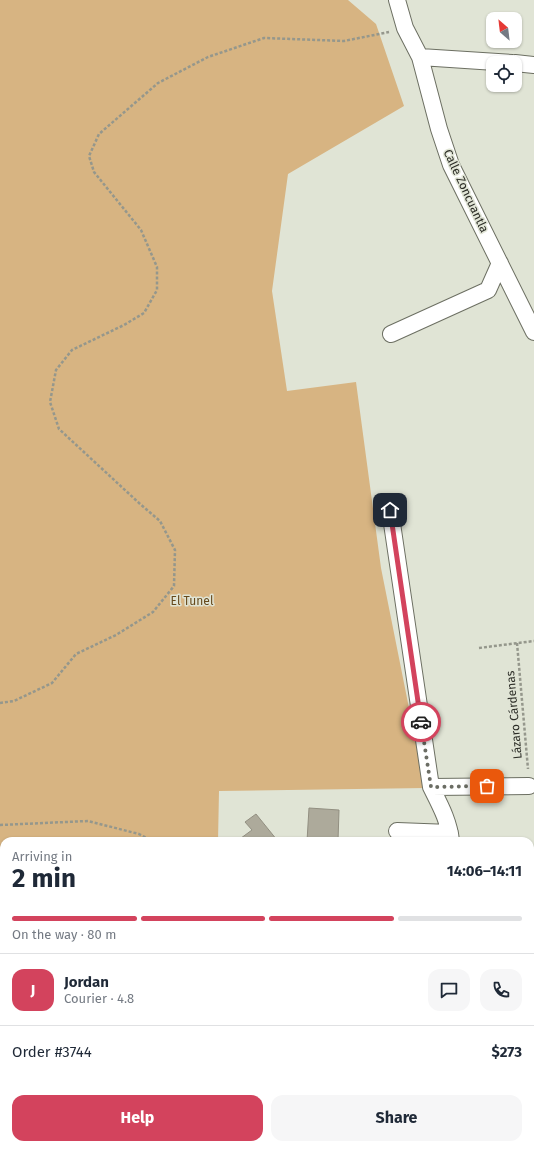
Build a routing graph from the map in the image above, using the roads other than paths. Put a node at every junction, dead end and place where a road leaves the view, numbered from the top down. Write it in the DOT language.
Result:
graph roads {
  1 [pos="397,0"];
  2 [pos="420,56"];
  3 [pos="486,61"];
  4 [pos="522,63"];
  5 [pos="534,64"];
  6 [pos="500,263"];
  7 [pos="534,332"];
  8 [pos="391,334"];
  9 [pos="390,510"];
  10 [pos="529,786"];
  11 [pos="431,787"];
  12 [pos="398,831"];
  13 [pos="450,837"];
  1 -- 2 [label="street, Calle Zoncuantla"];
  2 -- 3 [label="street"];
  2 -- 6 [label="street, Calle Zoncuantla"];
  4 -- 5 [label="street"];
  6 -- 7 [label="street, Calle Zoncuantla"];
  6 -- 8 [label="street"];
  9 -- 11 [label="street"];
  10 -- 11 [label="street"];
  11 -- 13 [label="street"];
  12 -- 13 [label="street"];
}
